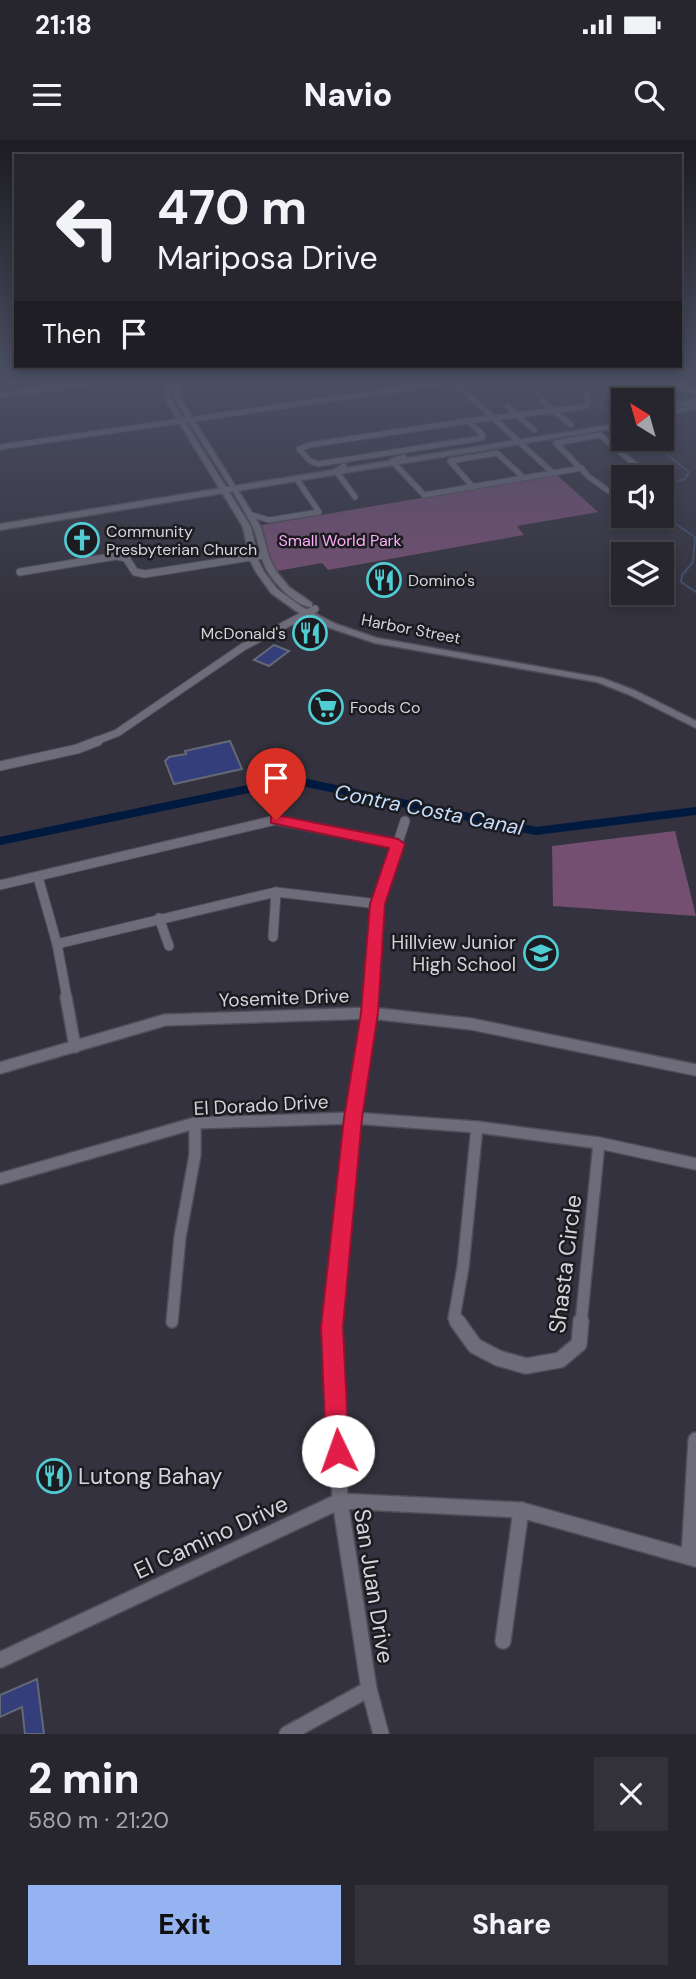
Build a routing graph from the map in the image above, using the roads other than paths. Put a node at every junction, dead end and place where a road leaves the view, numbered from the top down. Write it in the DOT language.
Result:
graph roads {
  1 [pos="205,455"];
  2 [pos="210,455"];
  3 [pos="305,455"];
  4 [pos="372,455"];
  5 [pos="415,455"];
  6 [pos="434,455"];
  7 [pos="478,455"];
  8 [pos="499,455"];
  9 [pos="534,455"];
  10 [pos="569,455"];
  11 [pos="404,457"];
  12 [pos="393,463"];
  13 [pos="582,468"];
  14 [pos="340,469"];
  15 [pos="553,473"];
  16 [pos="296,478"];
  17 [pos="524,478"];
  18 [pos="227,487"];
  19 [pos="473,487"];
  20 [pos="611,492"];
  21 [pos="355,497"];
  22 [pos="251,517"];
  23 [pos="0,524"];
  24 [pos="253,555"];
  25 [pos="264,555"];
  26 [pos="20,572"];
  27 [pos="311,612"];
  28 [pos="395,640"];
  29 [pos="696,717"];
  30 [pos="696,725"];
  31 [pos="0,766"];
  32 [pos="405,821"];
  33 [pos="398,844"];
  34 [pos="38,877"];
  35 [pos="0,885"];
  36 [pos="276,892"];
  37 [pos="378,904"];
  38 [pos="159,918"];
  39 [pos="273,937"];
  40 [pos="57,944"];
  41 [pos="169,946"];
  42 [pos="370,1013"];
  43 [pos="75,1047"];
  44 [pos="0,1068"];
  45 [pos="696,1070"];
  46 [pos="353,1118"];
  47 [pos="195,1124"];
  48 [pos="477,1127"];
  49 [pos="599,1143"];
  50 [pos="696,1164"];
  51 [pos="0,1179"];
  52 [pos="172,1322"];
  53 [pos="696,1440"];
  54 [pos="340,1501"];
  55 [pos="521,1510"];
  56 [pos="692,1558"];
  57 [pos="503,1641"];
  58 [pos="0,1660"];
  59 [pos="369,1689"];
  60 [pos="287,1734"];
  61 [pos="381,1734"];
  1 -- 18 [label="street, Harbor Street"];
  2 -- 18 [label="street, Harbor Street"];
  3 -- 4 [label="street"];
  5 -- 11 [label="main road"];
  6 -- 12 [label="main road"];
  7 -- 19 [label="street"];
  8 -- 17 [label="street"];
  9 -- 15 [label="street"];
  10 -- 13 [label="street"];
  11 -- 12 [label="street"];
  11 -- 14 [label="main road"];
  12 -- 14 [label="main road"];
  12 -- 19 [label="street"];
  13 -- 15 [label="street"];
  13 -- 20 [label="street"];
  14 -- 16 [label="main road"];
  14 -- 18 [label="main road"];
  14 -- 21 [label="street"];
  15 -- 17 [label="street"];
  16 -- 18 [label="main road"];
  16 -- 22 [label="street"];
  17 -- 19 [label="street"];
  18 -- 22 [label="street, Harbor Street"];
  18 -- 23 [label="main road"];
  18 -- 24 [label="street, Harbor Street"];
  22 -- 25 [label="street, Harbor Street"];
  24 -- 25 [label="street"];
  24 -- 26 [label="street"];
  24 -- 27 [label="street, Harbor Street"];
  25 -- 27 [label="street, Harbor Street"];
  27 -- 28 [label="street, Harbor Street"];
  27 -- 31 [label="street"];
  28 -- 29 [label="street, Harbor Street"];
  28 -- 30 [label="street, Harbor Street"];
  32 -- 33 [label="street, San Juan Drive"];
  33 -- 34 [label="street"];
  33 -- 37 [label="street, San Juan Drive"];
  34 -- 35 [label="street"];
  34 -- 40 [label="street"];
  36 -- 37 [label="street"];
  36 -- 38 [label="street"];
  36 -- 39 [label="street"];
  37 -- 42 [label="street, San Juan Drive"];
  38 -- 40 [label="street"];
  38 -- 41 [label="street"];
  40 -- 43 [label="street"];
  42 -- 43 [label="street, Yosemite Drive"];
  42 -- 45 [label="street, Yosemite Drive"];
  42 -- 46 [label="street, San Juan Drive"];
  43 -- 44 [label="street, Yosemite Drive"];
  46 -- 47 [label="street, El Dorado Drive"];
  46 -- 48 [label="street, El Dorado Drive"];
  46 -- 54 [label="street, San Juan Drive"];
  47 -- 51 [label="street, El Dorado Drive"];
  47 -- 52 [label="street"];
  48 -- 49 [label="street, El Dorado Drive"];
  48 -- 49 [label="street, Shasta Circle"];
  49 -- 50 [label="street, El Dorado Drive"];
  53 -- 56 [label="street"];
  54 -- 55 [label="street, El Camino Drive"];
  54 -- 58 [label="street, El Camino Drive"];
  54 -- 59 [label="street, San Juan Drive"];
  55 -- 56 [label="street, El Camino Drive"];
  55 -- 57 [label="street"];
  59 -- 60 [label="street"];
  59 -- 61 [label="street, San Juan Drive"];
}
